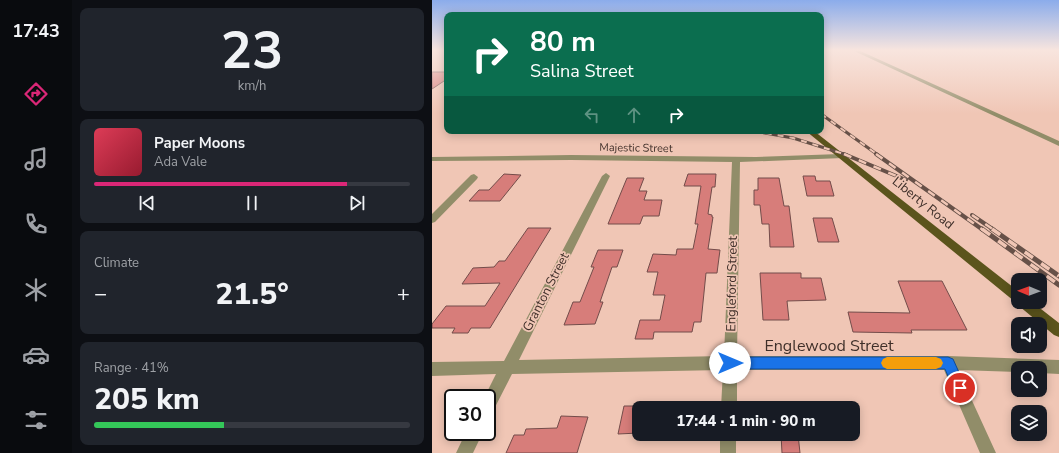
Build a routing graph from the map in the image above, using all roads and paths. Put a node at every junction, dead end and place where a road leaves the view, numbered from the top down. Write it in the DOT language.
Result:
graph roads {
  1 [pos="900,71"];
  2 [pos="814,134"];
  3 [pos="1059,144"];
  4 [pos="840,156"];
  5 [pos="432,159"];
  6 [pos="736,160"];
  7 [pos="606,176"];
  8 [pos="474,177"];
  9 [pos="432,220"];
  10 [pos="1011,292"];
  11 [pos="1032,309"];
  12 [pos="1059,331"];
  13 [pos="730,363"];
  14 [pos="948,363"];
  15 [pos="1059,367"];
  16 [pos="507,368"];
  17 [pos="432,369"];
  18 [pos="496,390"];
  19 [pos="729,401"];
  20 [pos="470,441"];
  21 [pos="728,441"];
  22 [pos="464,453"];
  23 [pos="728,453"];
  24 [pos="988,453"];
  1 -- 3 [label="street"];
  2 -- 4 [label="main road, Liberty Road"];
  4 -- 6 [label="street, Majestic Street"];
  4 -- 10 [label="main road, Liberty Road"];
  5 -- 6 [label="street, Majestic Street"];
  6 -- 13 [label="street, Engleford Street"];
  7 -- 16 [label="street, Granton Street"];
  8 -- 9 [label="street"];
  11 -- 12 [label="main road"];
  13 -- 14 [label="street, Englewood Street"];
  13 -- 16 [label="street, Englewood Street"];
  13 -- 19 [label="street, Engleford Street"];
  14 -- 15 [label="street, Englewood Street"];
  14 -- 24 [label="street"];
  16 -- 17 [label="street, Englewood Street"];
  16 -- 18 [label="street, Granton Street"];
  20 -- 22 [label="street"];
  21 -- 23 [label="street"];
}
